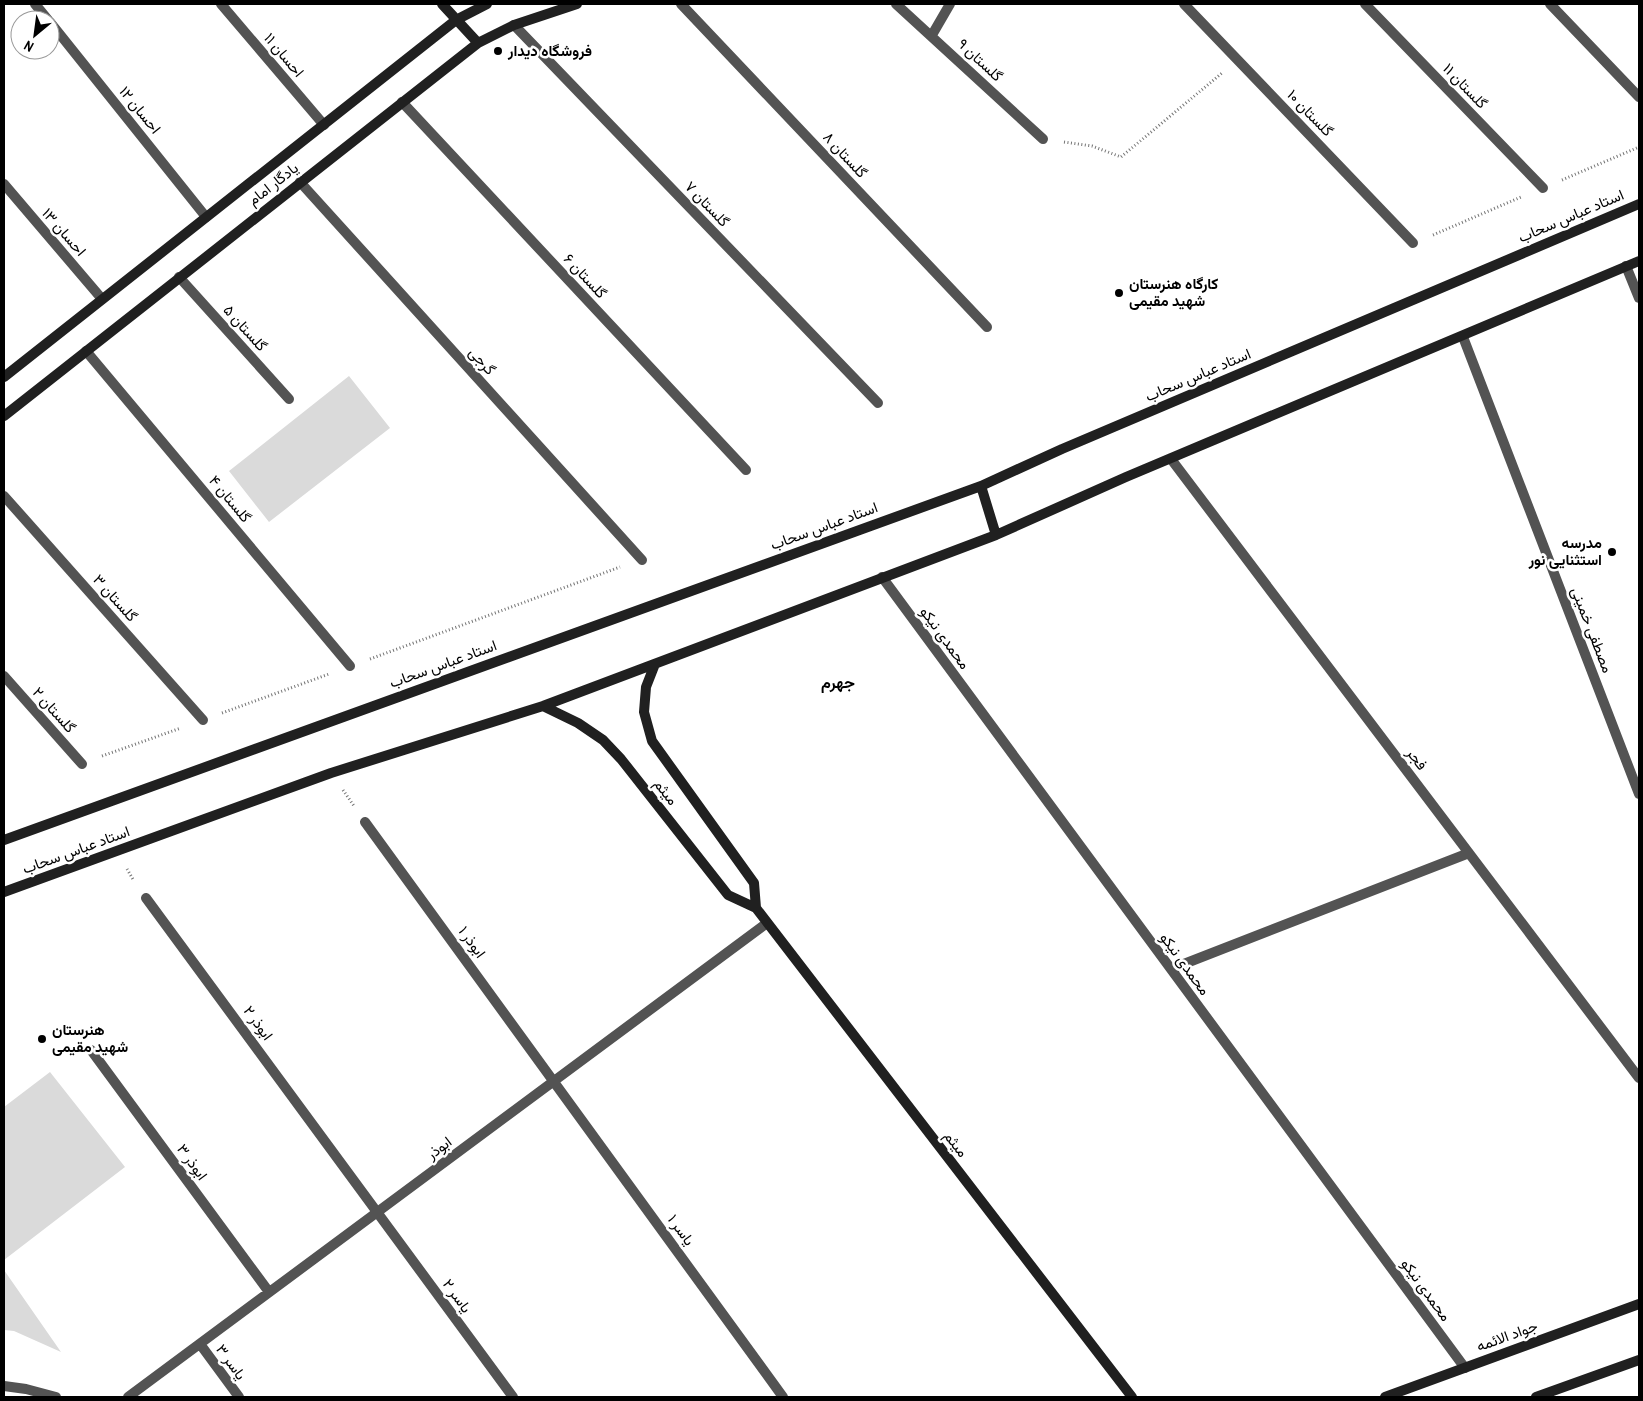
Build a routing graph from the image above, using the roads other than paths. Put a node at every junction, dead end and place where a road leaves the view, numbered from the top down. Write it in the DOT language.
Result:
graph roads {
  1 [pos="221,4"];
  2 [pos="442,4"];
  3 [pos="488,4"];
  4 [pos="577,4"];
  5 [pos="681,4"];
  6 [pos="896,4"];
  7 [pos="950,4"];
  8 [pos="1184,4"];
  9 [pos="1365,4"];
  10 [pos="1550,4"];
  11 [pos="456,20"];
  12 [pos="514,25"];
  13 [pos="60,35"];
  14 [pos="932,35"];
  15 [pos="478,42"];
  16 [pos="1639,97"];
  17 [pos="402,102"];
  18 [pos="324,125"];
  19 [pos="1043,139"];
  20 [pos="300,182"];
  21 [pos="4,184"];
  22 [pos="1543,188"];
  23 [pos="1639,204"];
  24 [pos="206,217"];
  25 [pos="1413,243"];
  26 [pos="1639,261"];
  27 [pos="1626,266"];
  28 [pos="179,277"];
  29 [pos="1639,298"];
  30 [pos="102,299"];
  31 [pos="987,327"];
  32 [pos="1462,336"];
  33 [pos="86,351"];
  34 [pos="4,377"];
  35 [pos="289,399"];
  36 [pos="878,403"];
  37 [pos="4,416"];
  38 [pos="1171,459"];
  39 [pos="746,470"];
  40 [pos="981,486"];
  41 [pos="4,496"];
  42 [pos="996,535"];
  43 [pos="642,560"];
  44 [pos="882,578"];
  45 [pos="655,664"];
  46 [pos="350,666"];
  47 [pos="4,676"];
  48 [pos="543,706"];
  49 [pos="203,720"];
  50 [pos="82,764"];
  51 [pos="1639,794"];
  52 [pos="365,822"];
  53 [pos="4,840"];
  54 [pos="1469,852"];
  55 [pos="4,892"];
  56 [pos="146,898"];
  57 [pos="756,908"];
  58 [pos="767,923"];
  59 [pos="1171,969"];
  60 [pos="91,1050"];
  61 [pos="1639,1078"];
  62 [pos="554,1081"];
  63 [pos="378,1212"];
  64 [pos="269,1292"];
  65 [pos="1639,1304"];
  66 [pos="200,1344"];
  67 [pos="1639,1360"];
  68 [pos="1465,1368"];
  69 [pos="4,1386"];
  70 [pos="56,1397"];
  71 [pos="128,1397"];
  72 [pos="239,1397"];
  73 [pos="512,1397"];
  74 [pos="783,1397"];
  75 [pos="1132,1397"];
  76 [pos="1385,1397"];
  77 [pos="1536,1397"];
  1 -- 18 [label="street, احسان ۱۱"];
  2 -- 11 [label="street"];
  3 -- 11 [label="street, یادگار امام"];
  4 -- 12 [label="street, یادگار امام"];
  5 -- 31 [label="street, گلستان ۸"];
  6 -- 14 [label="street, گلستان ۹"];
  7 -- 14 [label="street"];
  8 -- 25 [label="street, گلستان ۱۰"];
  9 -- 22 [label="street, گلستان ۱۱"];
  10 -- 16 [label="street"];
  11 -- 15 [label="street"];
  11 -- 18 [label="street, یادگار امام"];
  12 -- 15 [label="street, یادگار امام"];
  12 -- 36 [label="street, گلستان ۷"];
  13 -- 24 [label="street, احسان ۱۲"];
  14 -- 19 [label="street, گلستان ۹"];
  15 -- 17 [label="street, یادگار امام"];
  17 -- 20 [label="street, یادگار امام"];
  17 -- 39 [label="street, گلستان ۶"];
  18 -- 24 [label="street, یادگار امام"];
  20 -- 28 [label="street, یادگار امام"];
  20 -- 43 [label="street, گرجی"];
  21 -- 30 [label="street, احسان ۱۳"];
  23 -- 40 [label="street, استاد عباس سحاب"];
  24 -- 30 [label="street, یادگار امام"];
  26 -- 27 [label="street, استاد عباس سحاب"];
  27 -- 29 [label="street"];
  27 -- 32 [label="street, استاد عباس سحاب"];
  28 -- 33 [label="street, یادگار امام"];
  28 -- 35 [label="street, گلستان ۵"];
  30 -- 34 [label="street, یادگار امام"];
  32 -- 38 [label="street, استاد عباس سحاب"];
  32 -- 51 [label="street, مصطفی خمینی"];
  33 -- 37 [label="street, یادگار امام"];
  33 -- 46 [label="street, گلستان ۴"];
  38 -- 42 [label="street, استاد عباس سحاب"];
  38 -- 54 [label="street, فجر"];
  40 -- 42 [label="street"];
  40 -- 53 [label="street, استاد عباس سحاب"];
  41 -- 49 [label="street, گلستان ۳"];
  42 -- 44 [label="street, استاد عباس سحاب"];
  44 -- 45 [label="street, استاد عباس سحاب"];
  44 -- 59 [label="street, محمدی نیکو"];
  45 -- 48 [label="street, استاد عباس سحاب"];
  45 -- 57 [label="street, میثم"];
  47 -- 50 [label="street, گلستان ۲"];
  48 -- 55 [label="street, استاد عباس سحاب"];
  48 -- 57 [label="street, میثم"];
  52 -- 62 [label="street, ابوذر ۱"];
  54 -- 59 [label="street"];
  54 -- 61 [label="street, فجر"];
  56 -- 63 [label="street, ابوذر ۲"];
  57 -- 58 [label="street, میثم"];
  58 -- 62 [label="street, ابوذر"];
  58 -- 75 [label="street, میثم"];
  59 -- 68 [label="street, محمدی نیکو"];
  60 -- 64 [label="street, ابوذر ۳"];
  62 -- 63 [label="street, ابوذر"];
  62 -- 74 [label="street, یاسر ۱"];
  63 -- 64 [label="street, ابوذر"];
  63 -- 73 [label="street, یاسر ۲"];
  64 -- 66 [label="street, ابوذر"];
  65 -- 68 [label="street, جواد الائمه"];
  66 -- 71 [label="street, ابوذر"];
  66 -- 72 [label="street, یاسر ۳"];
  67 -- 77 [label="street"];
  68 -- 76 [label="street, جواد الائمه"];
  69 -- 70 [label="street"];
}
